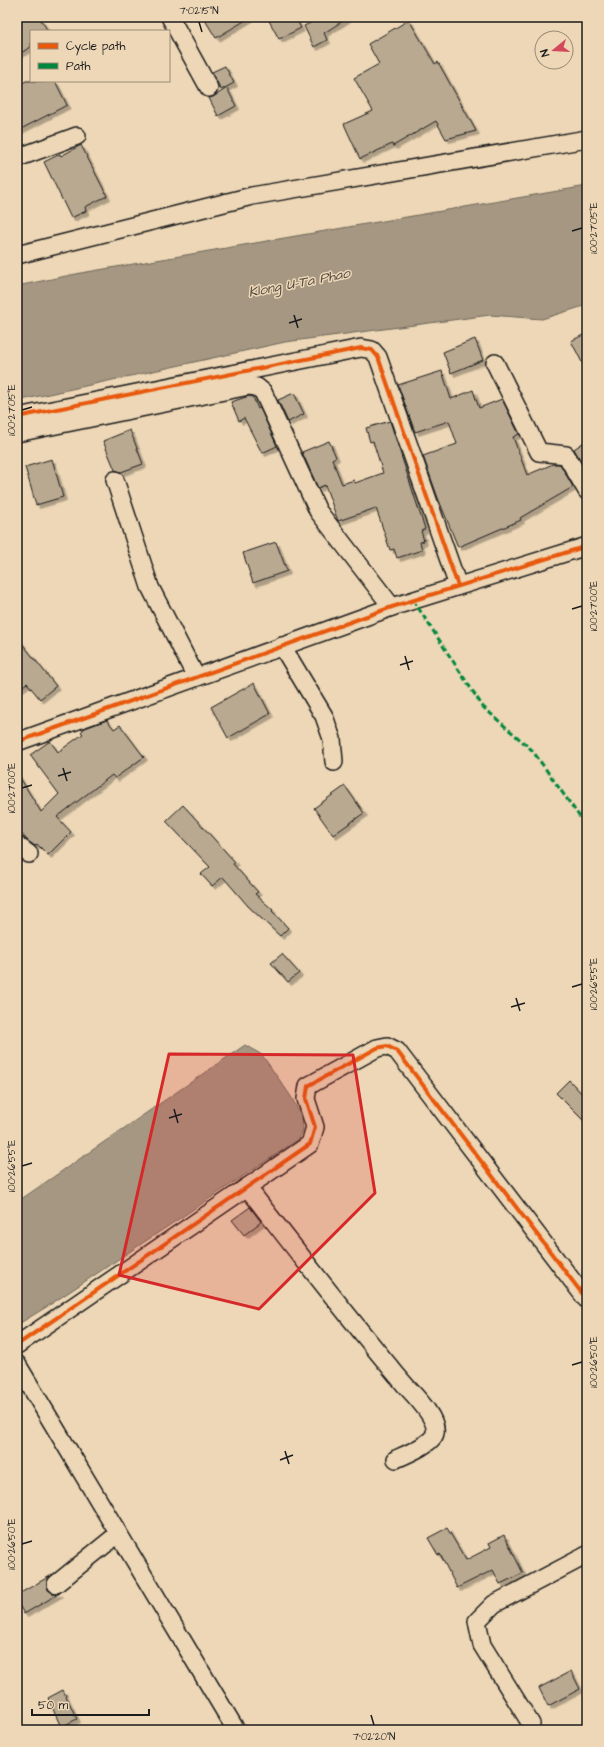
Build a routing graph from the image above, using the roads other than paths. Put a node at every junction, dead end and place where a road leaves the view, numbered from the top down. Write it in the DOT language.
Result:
graph roads {
  1 [pos="170,17"];
  2 [pos="209,88"];
  3 [pos="77,136"];
  4 [pos="587,139"];
  5 [pos="17,158"];
  6 [pos="17,255"];
  7 [pos="495,363"];
  8 [pos="17,417"];
  9 [pos="17,433"];
  10 [pos="115,480"];
  11 [pos="587,491"];
  12 [pos="587,546"];
  13 [pos="458,586"];
  14 [pos="392,607"];
  15 [pos="282,646"];
  16 [pos="196,677"];
  17 [pos="17,742"];
  18 [pos="334,762"];
  19 [pos="247,1187"];
  20 [pos="587,1300"];
  21 [pos="17,1345"];
  22 [pos="17,1364"];
  23 [pos="396,1459"];
  24 [pos="118,1534"];
  25 [pos="587,1556"];
  26 [pos="56,1584"];
  27 [pos="236,1730"];
  28 [pos="530,1730"];
  1 -- 2 [label="street"];
  3 -- 5 [label="street"];
  4 -- 6 [label="street"];
  7 -- 11 [label="street"];
  8 -- 13 [label="street"];
  9 -- 14 [label="street"];
  10 -- 16 [label="street"];
  12 -- 13 [label="street"];
  13 -- 14 [label="street"];
  14 -- 15 [label="street"];
  15 -- 16 [label="street"];
  15 -- 18 [label="street"];
  16 -- 17 [label="street"];
  19 -- 20 [label="street"];
  19 -- 21 [label="street"];
  19 -- 23 [label="street"];
  22 -- 24 [label="street"];
  24 -- 26 [label="street"];
  24 -- 27 [label="street"];
  25 -- 28 [label="street"];
}
